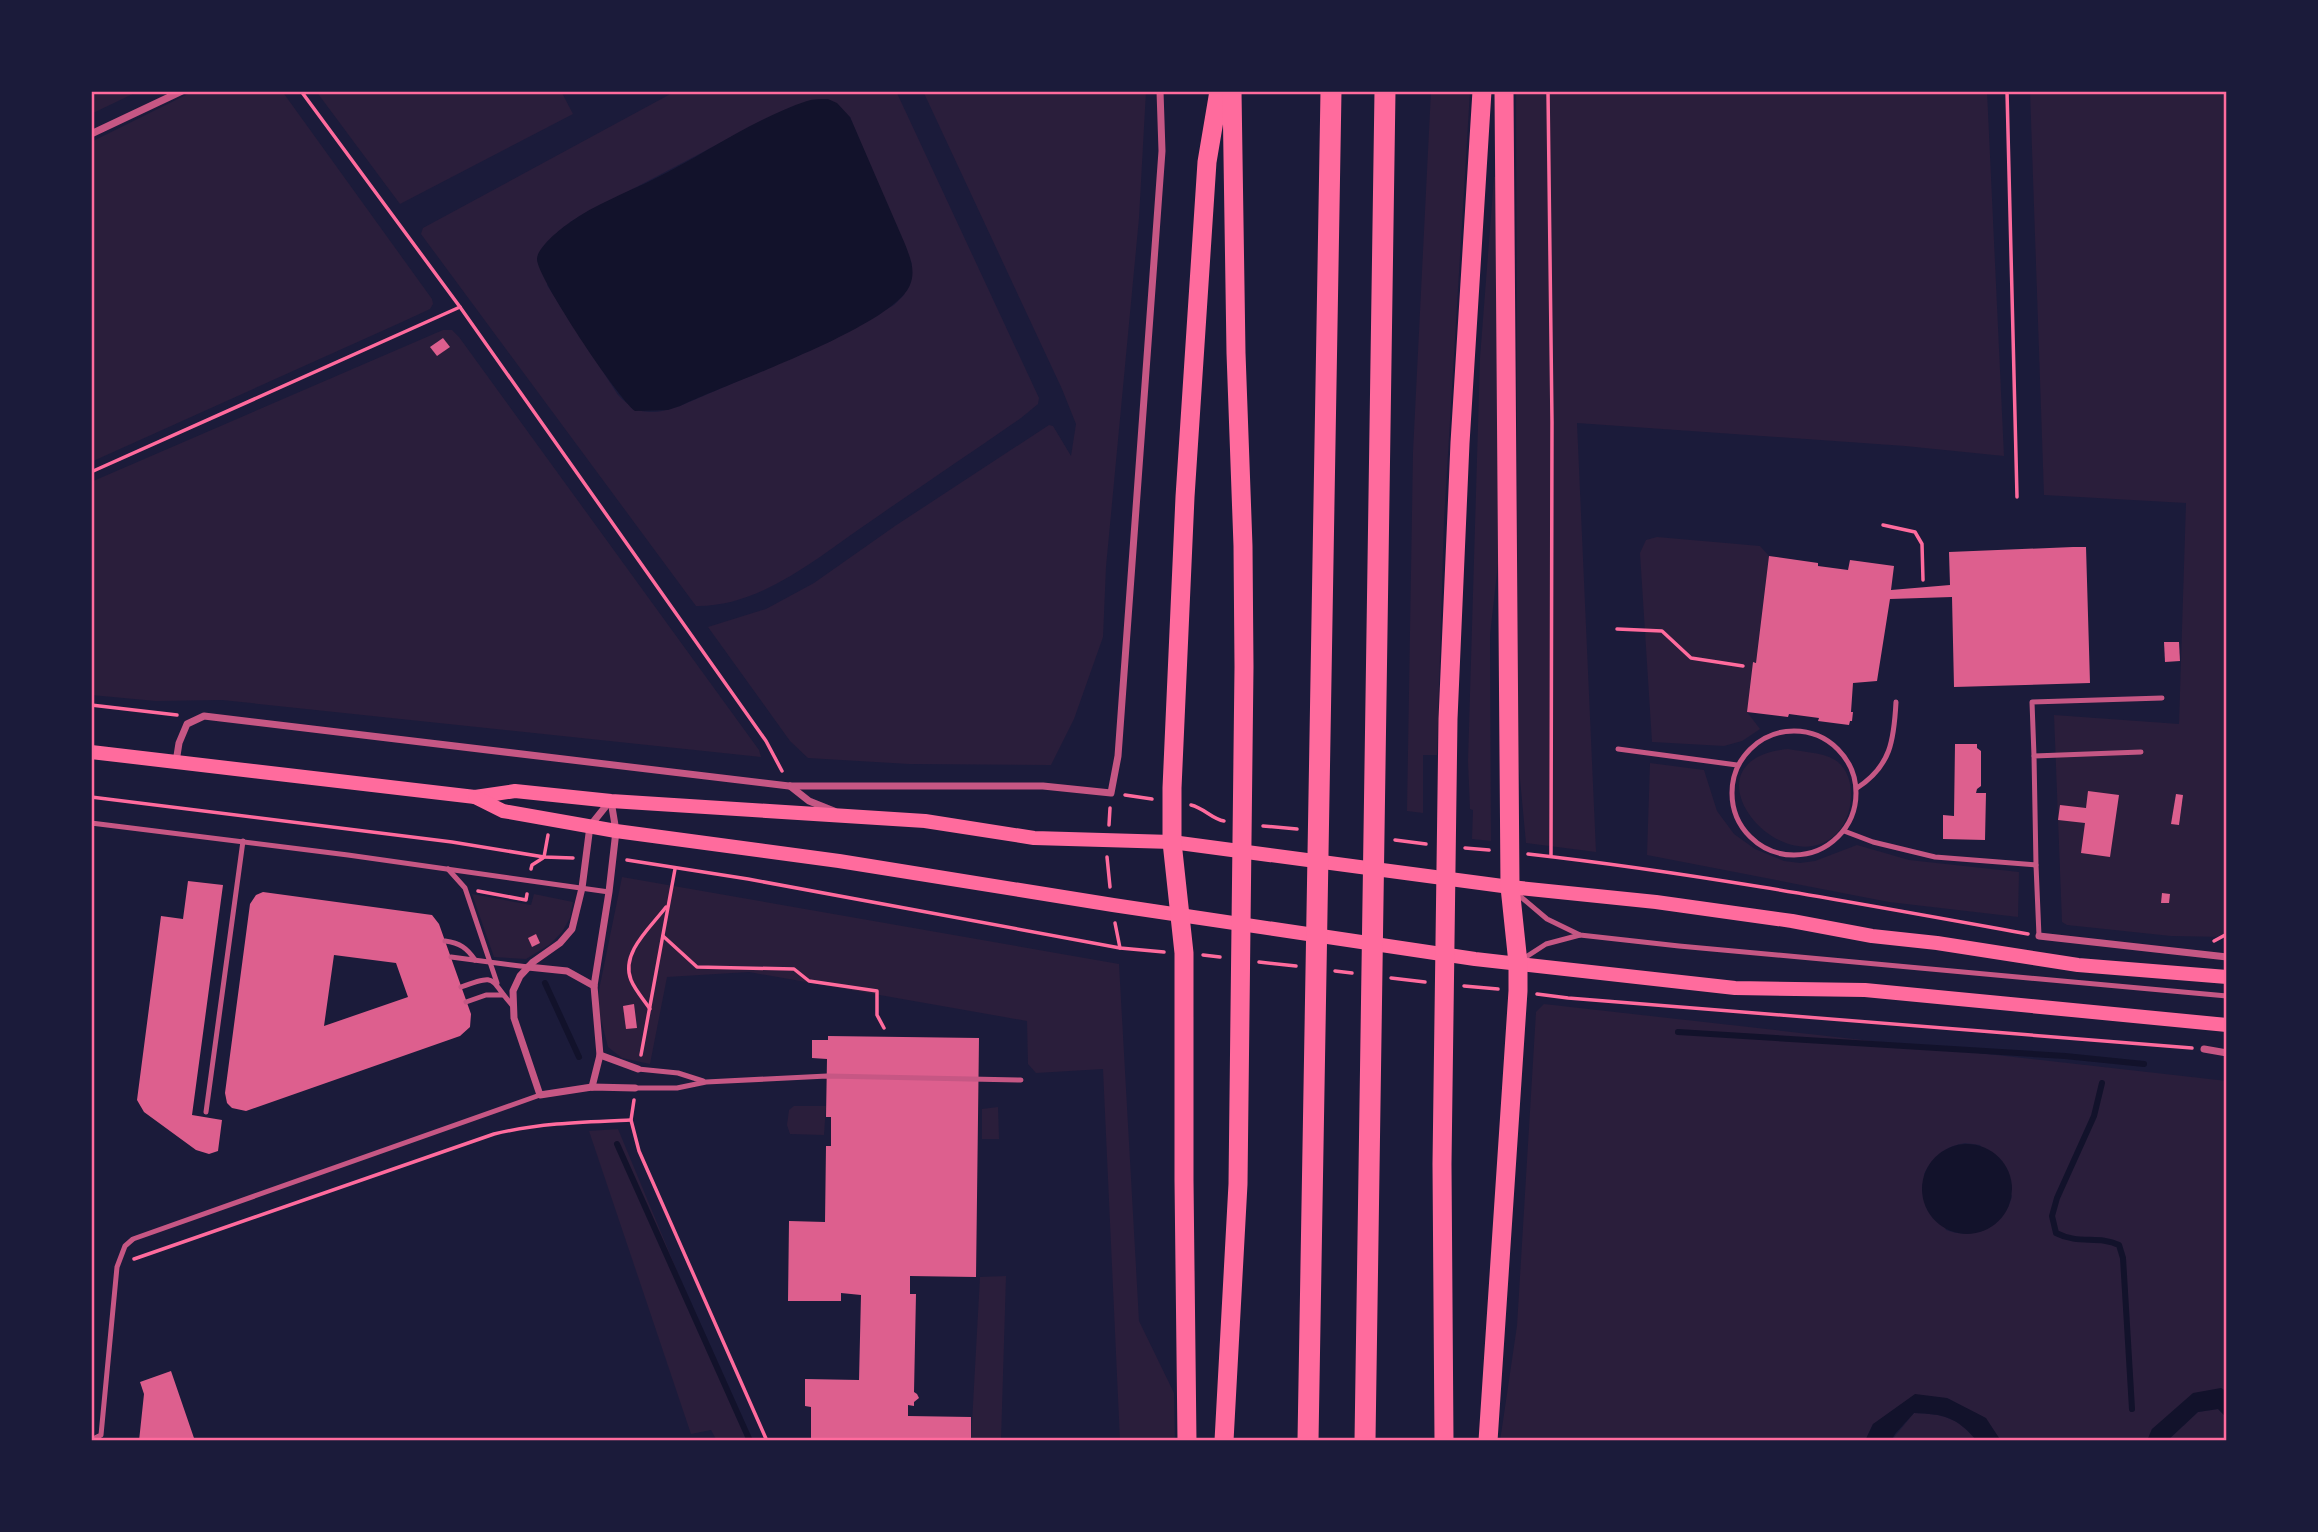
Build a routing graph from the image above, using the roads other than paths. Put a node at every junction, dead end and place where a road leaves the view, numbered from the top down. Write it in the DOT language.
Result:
graph roads {
  1 [pos="182,91"];
  2 [pos="1160,91"];
  3 [pos="1219,91"];
  4 [pos="1232,91"];
  5 [pos="1331,91"];
  6 [pos="1385,91"];
  7 [pos="1482,91"];
  8 [pos="1504,91"];
  9 [pos="91,135"];
  10 [pos="2162,698"];
  11 [pos="1896,702"];
  12 [pos="1618,749"];
  13 [pos="91,752"];
  14 [pos="2141,752"];
  15 [pos="2034,756"];
  16 [pos="176,762"];
  17 [pos="1737,765"];
  18 [pos="789,786"];
  19 [pos="1857,788"];
  20 [pos="475,797"];
  21 [pos="611,801"];
  22 [pos="847,817"];
  23 [pos="91,823"];
  24 [pos="590,826"];
  25 [pos="616,831"];
  26 [pos="1844,831"];
  27 [pos="243,841"];
  28 [pos="1172,842"];
  29 [pos="2036,865"];
  30 [pos="447,869"];
  31 [pos="1510,887"];
  32 [pos="582,888"];
  33 [pos="609,892"];
  34 [pos="1180,915"];
  35 [pos="1580,935"];
  36 [pos="2039,936"];
  37 [pos="445,941"];
  38 [pos="451,957"];
  39 [pos="2227,957"];
  40 [pos="475,960"];
  41 [pos="489,962"];
  42 [pos="1518,963"];
  43 [pos="528,967"];
  44 [pos="2227,977"];
  45 [pos="497,983"];
  46 [pos="594,986"];
  47 [pos="461,987"];
  48 [pos="503,995"];
  49 [pos="2227,996"];
  50 [pos="466,1002"];
  51 [pos="512,1005"];
  52 [pos="2227,1025"];
  53 [pos="2204,1049"];
  54 [pos="2227,1053"];
  55 [pos="600,1055"];
  56 [pos="638,1069"];
  57 [pos="1021,1080"];
  58 [pos="706,1082"];
  59 [pos="592,1087"];
  60 [pos="635,1088"];
  61 [pos="540,1095"];
  62 [pos="206,1112"];
  63 [pos="91,1440"];
  64 [pos="1187,1441"];
  65 [pos="1224,1441"];
  66 [pos="1308,1441"];
  67 [pos="1364,1441"];
  68 [pos="1444,1441"];
  69 [pos="1488,1441"];
  1 -- 9 [label="street"];
  2 -- 18 [label="street"];
  3 -- 28 [label="highway"];
  4 -- 65 [label="highway"];
  5 -- 66 [label="highway"];
  6 -- 67 [label="highway"];
  7 -- 68 [label="highway"];
  8 -- 31 [label="highway"];
  10 -- 15 [label="lane"];
  11 -- 19 [label="lane"];
  12 -- 17 [label="lane"];
  13 -- 16 [label="main road"];
  14 -- 15 [label="lane"];
  15 -- 29 [label="lane"];
  16 -- 18 [label="street"];
  16 -- 20 [label="main road"];
  17 -- 19 [label="lane"];
  17 -- 26 [label="lane"];
  18 -- 22 [label="street"];
  19 -- 26 [label="lane"];
  20 -- 21 [label="main road"];
  20 -- 24 [label="main road"];
  21 -- 22 [label="main road"];
  21 -- 24 [label="street"];
  21 -- 25 [label="street"];
  22 -- 28 [label="main road"];
  23 -- 27 [label="lane"];
  24 -- 25 [label="main road"];
  24 -- 32 [label="street"];
  25 -- 33 [label="street"];
  25 -- 34 [label="main road"];
  26 -- 29 [label="lane"];
  27 -- 30 [label="lane"];
  27 -- 62 [label="lane"];
  28 -- 31 [label="main road"];
  28 -- 34 [label="highway"];
  29 -- 36 [label="lane"];
  30 -- 32 [label="lane"];
  30 -- 41 [label="lane"];
  31 -- 35 [label="lane"];
  31 -- 42 [label="highway"];
  31 -- 44 [label="main road"];
  32 -- 33 [label="lane"];
  32 -- 43 [label="street"];
  33 -- 46 [label="street"];
  34 -- 42 [label="main road"];
  34 -- 64 [label="highway"];
  35 -- 42 [label="lane"];
  35 -- 49 [label="lane"];
  36 -- 39 [label="street"];
  37 -- 40 [label="lane"];
  38 -- 40 [label="lane"];
  40 -- 41 [label="lane"];
  41 -- 43 [label="lane"];
  41 -- 45 [label="lane"];
  42 -- 52 [label="main road"];
  42 -- 69 [label="highway"];
  43 -- 46 [label="street"];
  43 -- 51 [label="street"];
  45 -- 47 [label="lane"];
  45 -- 48 [label="lane"];
  46 -- 55 [label="street"];
  48 -- 50 [label="lane"];
  48 -- 51 [label="lane"];
  51 -- 61 [label="street"];
  53 -- 54 [label="street"];
  55 -- 56 [label="street"];
  55 -- 59 [label="street"];
  56 -- 58 [label="lane"];
  57 -- 58 [label="lane"];
  58 -- 60 [label="lane"];
  59 -- 60 [label="street"];
  59 -- 61 [label="street"];
  61 -- 63 [label="lane"];
}
